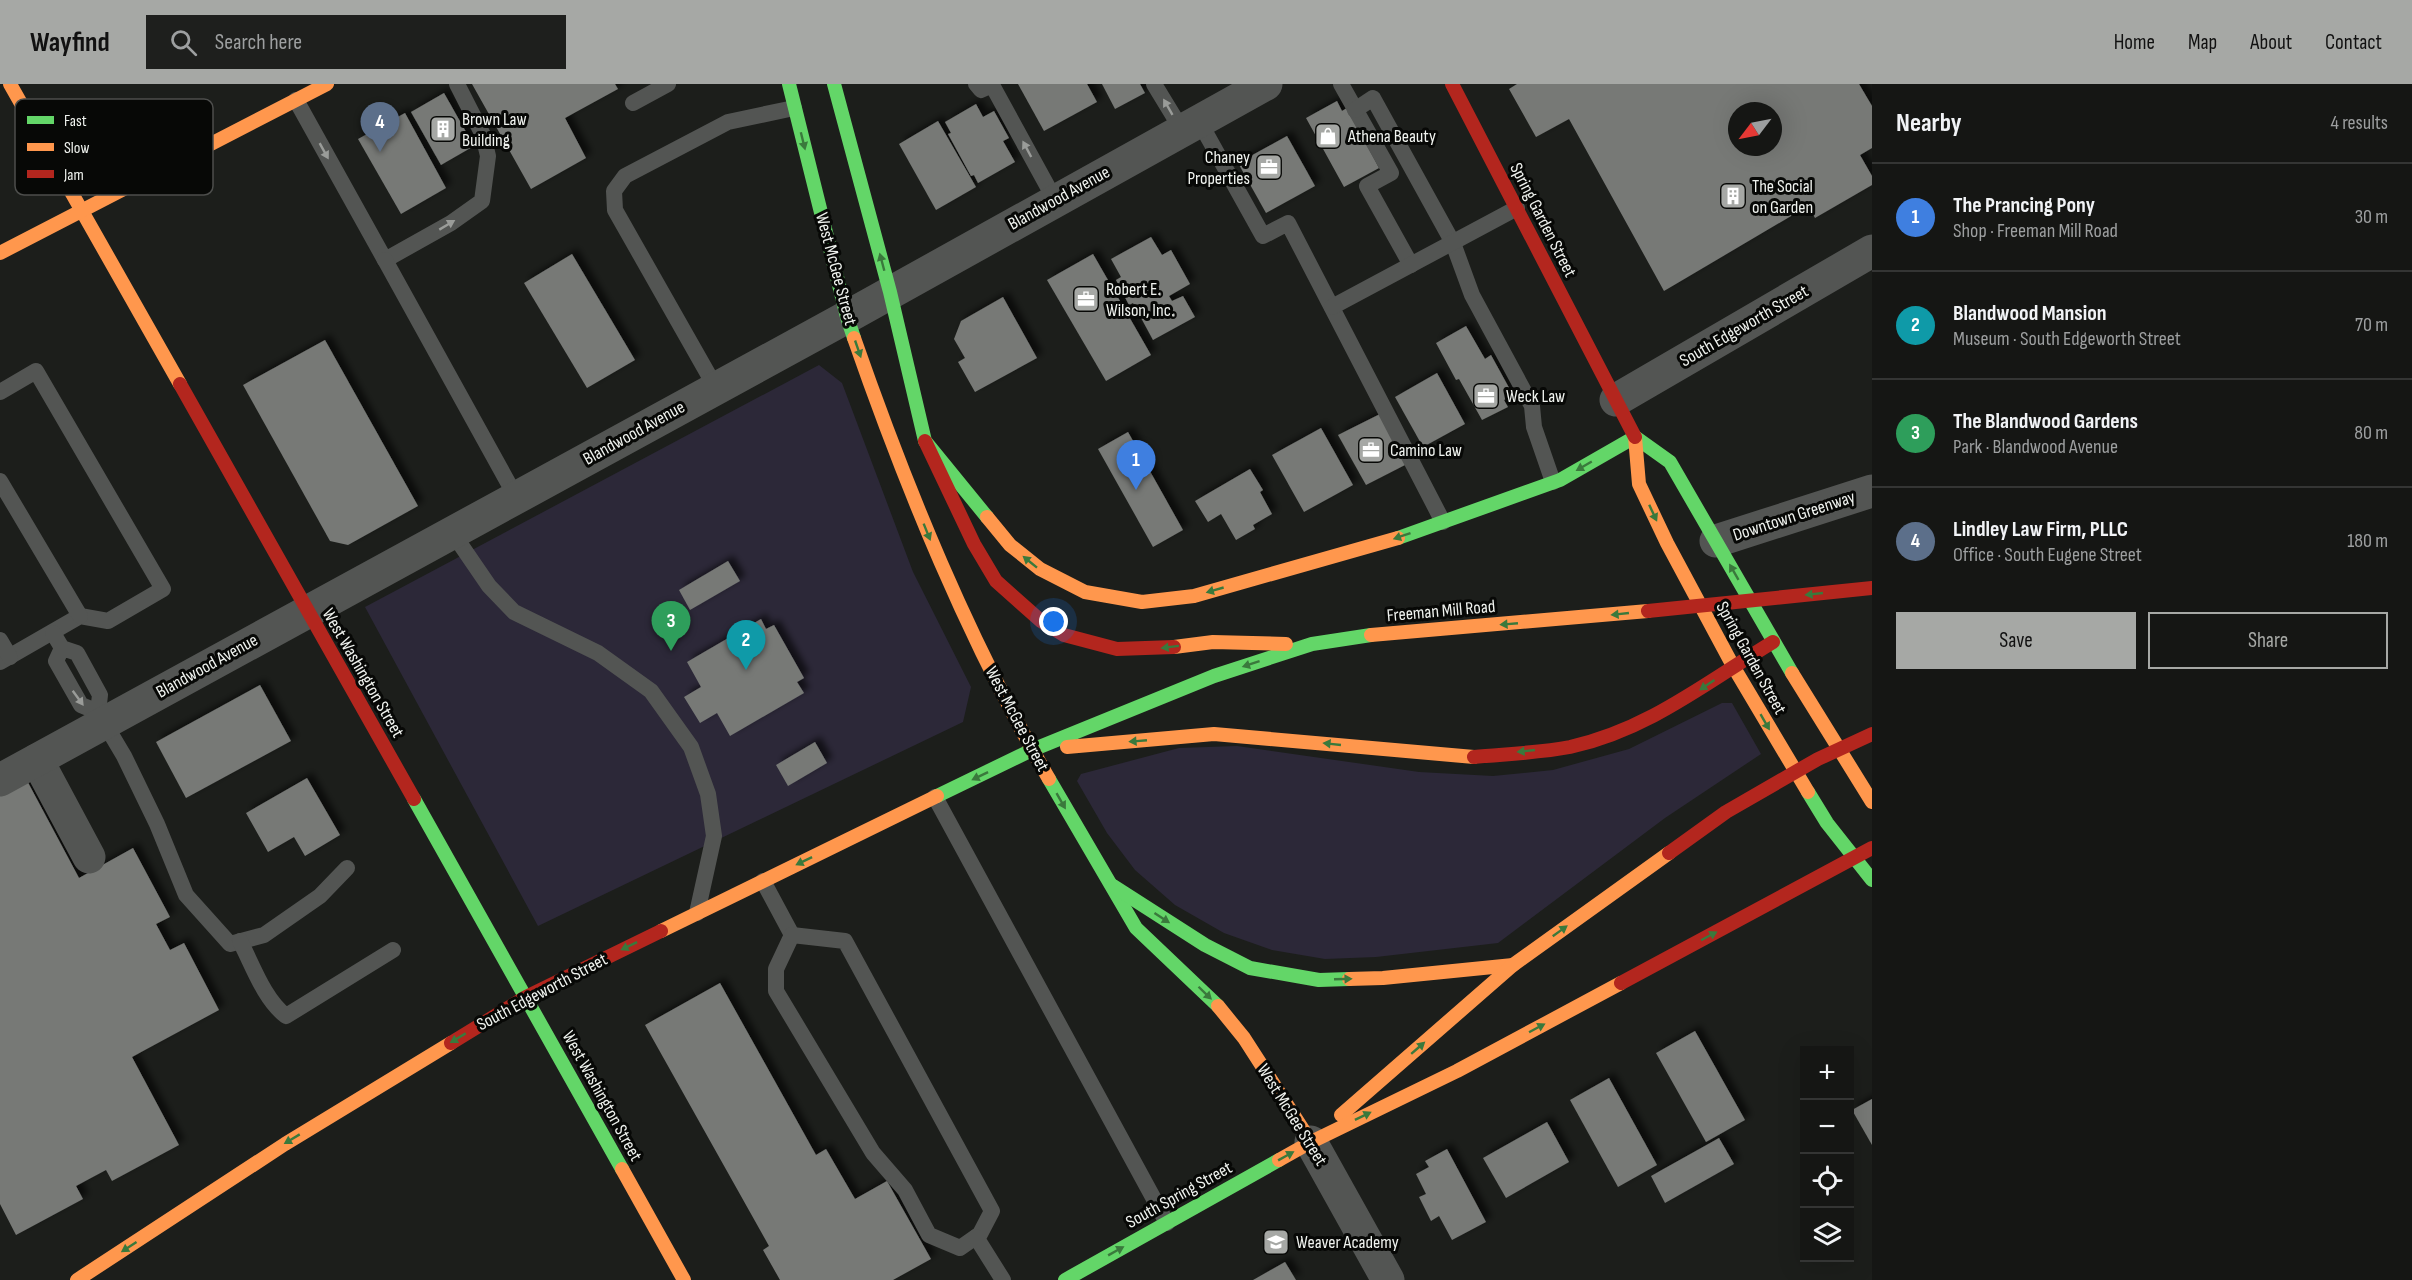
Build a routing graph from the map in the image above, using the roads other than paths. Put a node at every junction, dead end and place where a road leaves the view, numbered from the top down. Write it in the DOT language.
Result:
graph roads {
  1 [pos="10,84"];
  2 [pos="327,84"];
  3 [pos="457,84"];
  4 [pos="668,84"];
  5 [pos="789,84"];
  6 [pos="834,84"];
  7 [pos="976,84"];
  8 [pos="1154,84"];
  9 [pos="1266,84"];
  10 [pos="1341,84"];
  11 [pos="1452,84"];
  12 [pos="19,99"];
  13 [pos="296,100"];
  14 [pos="633,103"];
  15 [pos="794,108"];
  16 [pos="1355,110"];
  17 [pos="1190,126"];
  18 [pos="213,143"];
  19 [pos="73,195"];
  20 [pos="111,195"];
  21 [pos="1055,200"];
  22 [pos="1517,208"];
  23 [pos="82,210"];
  24 [pos="1453,243"];
  25 [pos="1872,251"];
  26 [pos="0,253"];
  27 [pos="385,260"];
  28 [pos="1411,265"];
  29 [pos="890,292"];
  30 [pos="1332,307"];
  31 [pos="847,317"];
  32 [pos="716,388"];
  33 [pos="0,392"];
  34 [pos="1616,400"];
  35 [pos="1635,437"];
  36 [pos="925,441"];
  37 [pos="0,481"];
  38 [pos="1552,483"];
  39 [pos="1872,490"];
  40 [pos="516,497"];
  41 [pos="1443,522"];
  42 [pos="452,532"];
  43 [pos="1716,540"];
  44 [pos="1872,588"];
  45 [pos="307,611"];
  46 [pos="80,616"];
  47 [pos="53,633"];
  48 [pos="0,640"];
  49 [pos="1773,642"];
  50 [pos="1312,644"];
  51 [pos="5,660"];
  52 [pos="1733,666"];
  53 [pos="101,717"];
  54 [pos="1872,734"];
  55 [pos="1032,750"];
  56 [pos="37,760"];
  57 [pos="0,780"];
  58 [pos="935,797"];
  59 [pos="1872,802"];
  60 [pos="1872,848"];
  61 [pos="89,857"];
  62 [pos="1853,859"];
  63 [pos="347,868"];
  64 [pos="1872,880"];
  65 [pos="763,881"];
  66 [pos="1113,886"];
  67 [pos="697,913"];
  68 [pos="792,935"];
  69 [pos="240,941"];
  70 [pos="393,950"];
  71 [pos="1513,965"];
  72 [pos="526,997"];
  73 [pos="1311,1142"];
  74 [pos="1167,1223"];
  75 [pos="976,1237"];
  76 [pos="77,1280"];
  77 [pos="684,1280"];
  78 [pos="1003,1280"];
  79 [pos="1065,1280"];
  80 [pos="1388,1280"];
  1 -- 12 [label="main road, West Washington Street"];
  2 -- 13 [label="main road"];
  27 -- 3 [label="lane, one-way"];
  4 -- 14 [label="lane"];
  5 -- 15 [label="main road, West McGee Street"];
  29 -- 6 [label="main road, one-way"];
  21 -- 7 [label="lane, one-way"];
  17 -- 8 [label="lane, one-way"];
  9 -- 17 [label="street, Blandwood Avenue"];
  10 -- 16 [label="lane"];
  11 -- 22 [label="main road, Spring Garden Street"];
  13 -- 18 [label="main road"];
  13 -- 27 [label="lane, one-way"];
  15 -- 31 [label="main road, West McGee Street, one-way"];
  15 -- 32 [label="lane"];
  16 -- 24 [label="lane"];
  16 -- 28 [label="lane"];
  17 -- 21 [label="street, Blandwood Avenue"];
  17 -- 30 [label="lane"];
  19 -- 23 [label="main road, West Washington Street"];
  20 -- 23 [label="main road"];
  21 -- 29 [label="street, Blandwood Avenue"];
  22 -- 24 [label="lane"];
  22 -- 34 [label="main road, Spring Garden Street"];
  23 -- 26 [label="main road"];
  23 -- 45 [label="main road, West Washington Street"];
  24 -- 28 [label="lane"];
  24 -- 38 [label="lane"];
  25 -- 34 [label="street, South Edgeworth Street"];
  27 -- 40 [label="lane"];
  28 -- 30 [label="lane"];
  29 -- 31 [label="street, Blandwood Avenue"];
  29 -- 36 [label="main road"];
  30 -- 41 [label="lane"];
  31 -- 32 [label="street, Blandwood Avenue"];
  31 -- 55 [label="main road, West McGee Street, one-way"];
  32 -- 40 [label="street, Blandwood Avenue"];
  33 -- 46 [label="lane"];
  34 -- 35 [label="main road, Spring Garden Street"];
  35 -- 38 [label="main road, one-way"];
  35 -- 43 [label="main road, Spring Garden Street"];
  35 -- 52 [label="main road, Spring Garden Street, one-way"];
  41 -- 36 [label="main road, one-way"];
  50 -- 36 [label="main road, one-way"];
  37 -- 46 [label="lane"];
  38 -- 41 [label="main road"];
  39 -- 43 [label="street, Downtown Greenway"];
  40 -- 42 [label="street, Blandwood Avenue"];
  42 -- 45 [label="street, Blandwood Avenue"];
  42 -- 67 [label="lane"];
  49 -- 43 [label="main road, Spring Garden Street, one-way"];
  44 -- 50 [label="main road, Freeman Mill Road, one-way"];
  45 -- 53 [label="street, Blandwood Avenue"];
  45 -- 72 [label="main road, West Washington Street"];
  46 -- 47 [label="lane"];
  47 -- 51 [label="lane"];
  47 -- 53 [label="lane"];
  48 -- 51 [label="lane"];
  49 -- 52 [label="main road"];
  49 -- 59 [label="main road, Spring Garden Street"];
  50 -- 55 [label="main road, Freeman Mill Road, one-way"];
  52 -- 55 [label="main road, one-way"];
  52 -- 62 [label="main road, Spring Garden Street, one-way"];
  53 -- 56 [label="street, Blandwood Avenue"];
  53 -- 69 [label="lane"];
  71 -- 54 [label="main road, one-way"];
  55 -- 58 [label="main road, South Edgeworth Street, one-way"];
  55 -- 66 [label="main road, West McGee Street, one-way"];
  56 -- 57 [label="street, Blandwood Avenue"];
  56 -- 61 [label="street"];
  58 -- 65 [label="main road, South Edgeworth Street, one-way"];
  58 -- 74 [label="lane"];
  60 -- 62 [label="main road"];
  62 -- 64 [label="main road, Spring Garden Street"];
  73 -- 62 [label="main road, one-way"];
  63 -- 69 [label="lane"];
  65 -- 67 [label="main road, South Edgeworth Street"];
  65 -- 68 [label="lane"];
  66 -- 71 [label="main road, one-way"];
  66 -- 73 [label="main road, West McGee Street, one-way"];
  67 -- 72 [label="main road, South Edgeworth Street, one-way"];
  68 -- 75 [label="lane"];
  68 -- 75 [label="lane"];
  69 -- 70 [label="lane"];
  73 -- 71 [label="main road, one-way"];
  72 -- 76 [label="main road, South Edgeworth Street, one-way"];
  72 -- 77 [label="main road, West Washington Street"];
  74 -- 73 [label="main road, South Spring Street, one-way"];
  73 -- 80 [label="street, West McGee Street"];
  79 -- 74 [label="main road, South Spring Street, one-way"];
  75 -- 78 [label="lane"];
}
